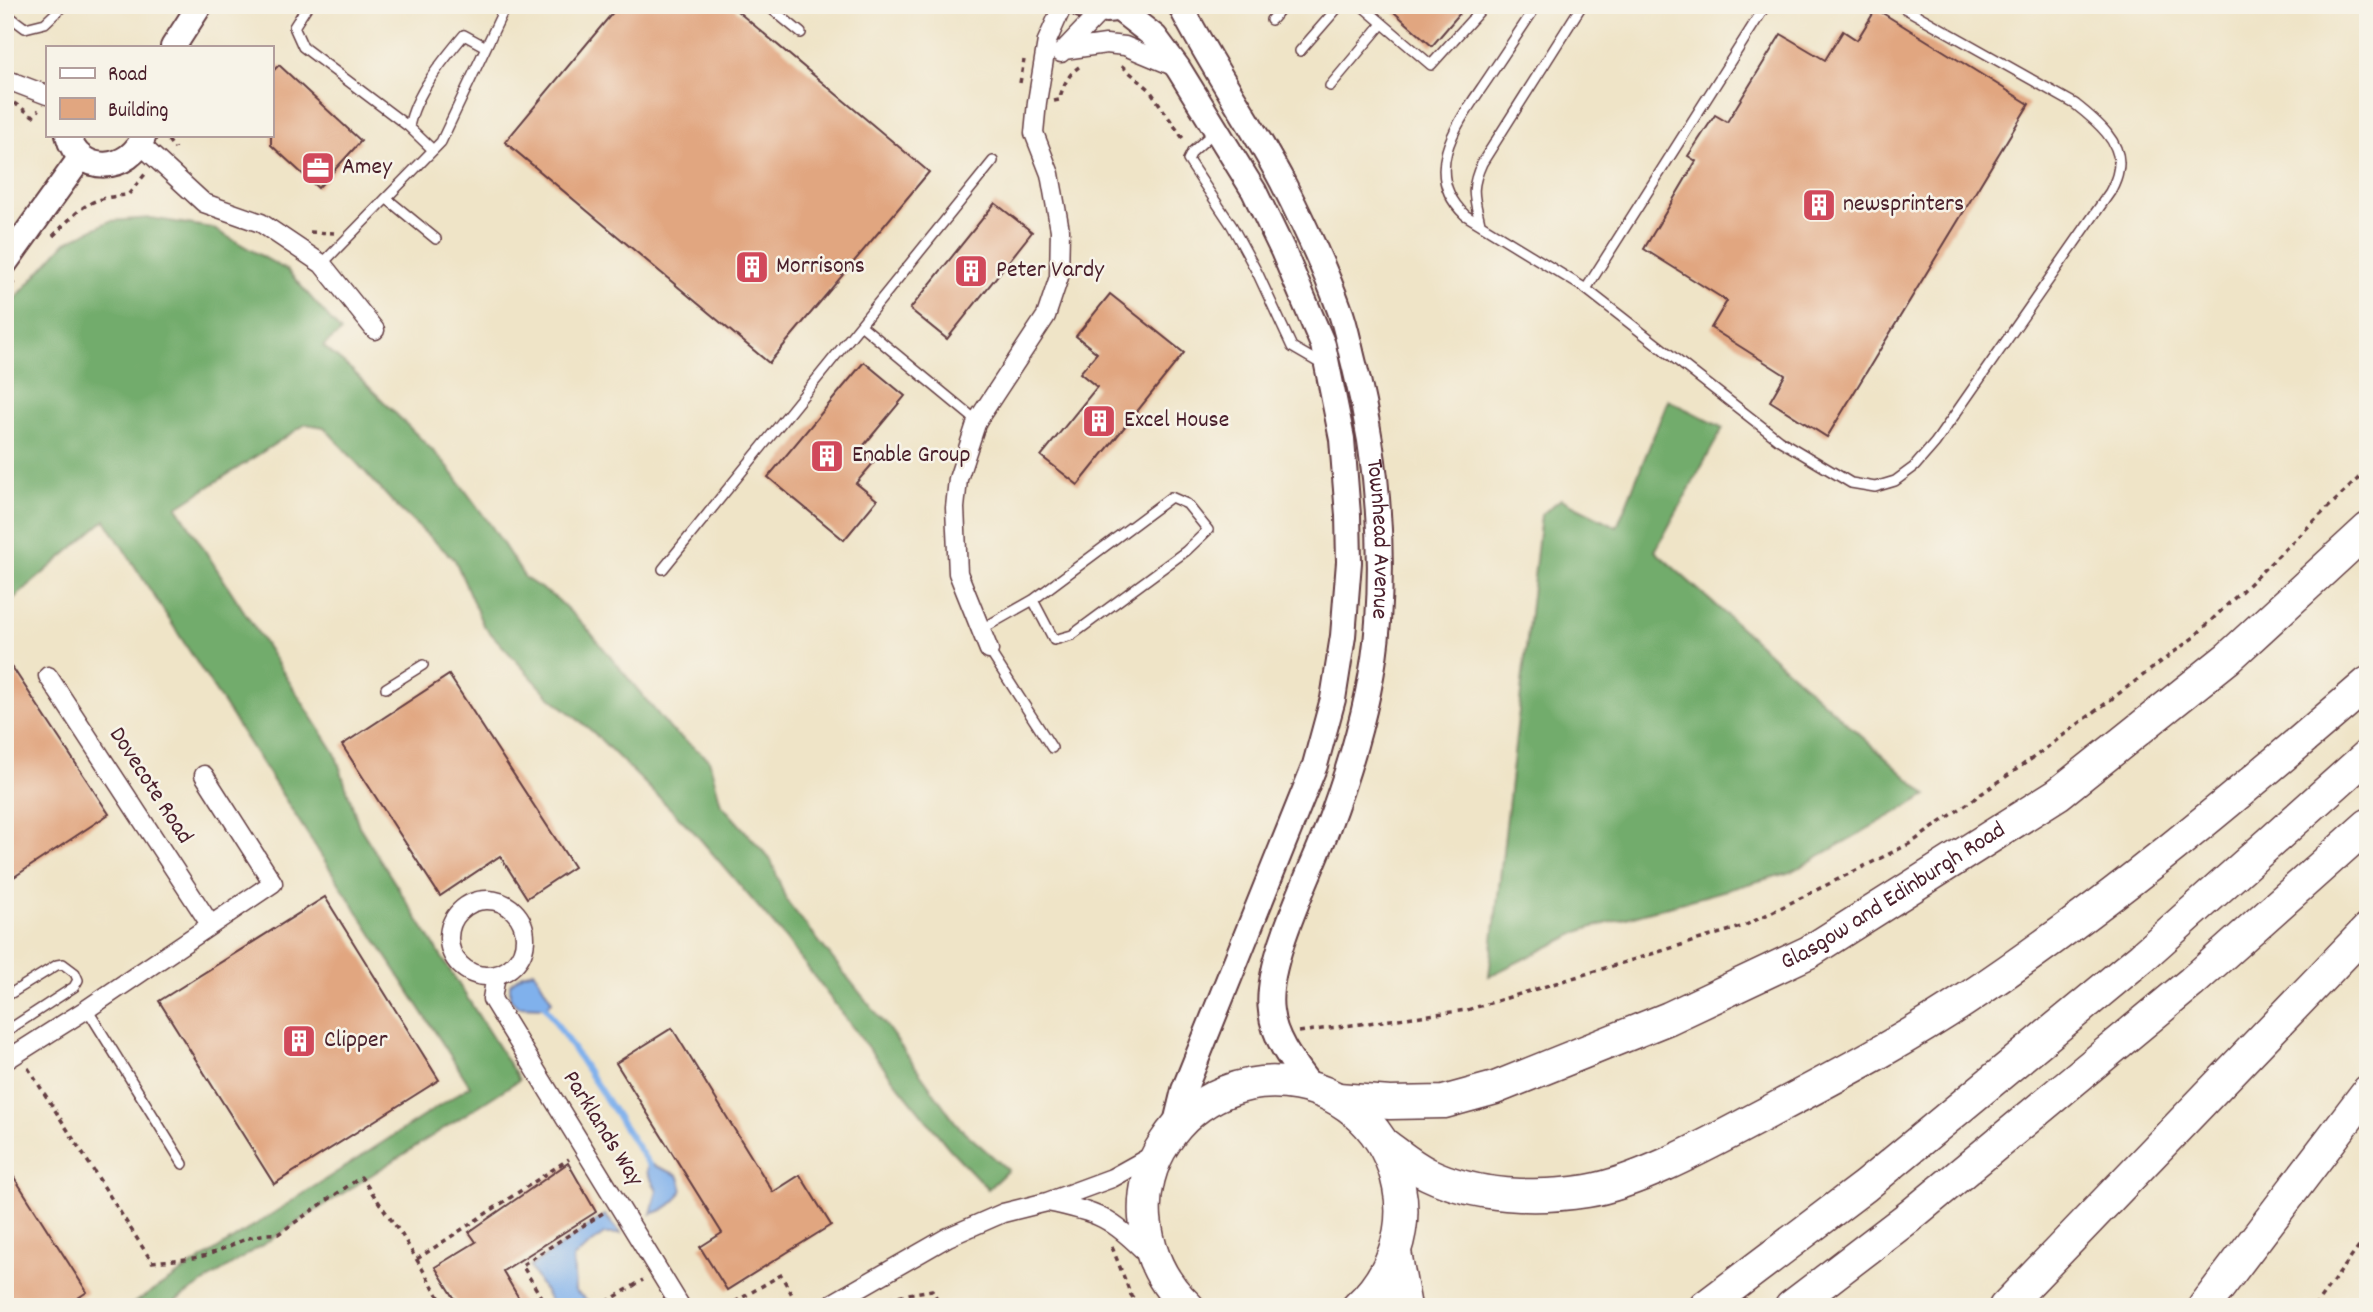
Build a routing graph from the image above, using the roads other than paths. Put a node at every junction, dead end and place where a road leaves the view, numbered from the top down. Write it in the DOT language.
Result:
graph roads {
  1 [pos="64,5"];
  2 [pos="200,5"];
  3 [pos="308,5"];
  4 [pos="506,5"];
  5 [pos="767,5"];
  6 [pos="1063,5"];
  7 [pos="1180,5"];
  8 [pos="1284,5"];
  9 [pos="1340,5"];
  10 [pos="1361,5"];
  11 [pos="1485,5"];
  12 [pos="1536,5"];
  13 [pos="1582,5"];
  14 [pos="1766,5"];
  15 [pos="1899,5"];
  16 [pos="1108,8"];
  17 [pos="5,13"];
  18 [pos="1271,20"];
  19 [pos="1382,24"];
  20 [pos="801,33"];
  21 [pos="174,46"];
  22 [pos="486,47"];
  23 [pos="1064,50"];
  24 [pos="1300,51"];
  25 [pos="1178,68"];
  26 [pos="1043,74"];
  27 [pos="5,79"];
  28 [pos="1330,86"];
  29 [pos="46,95"];
  30 [pos="409,127"];
  31 [pos="1216,130"];
  32 [pos="68,136"];
  33 [pos="147,146"];
  34 [pos="433,150"];
  35 [pos="82,157"];
  36 [pos="993,161"];
  37 [pos="386,198"];
  38 [pos="1480,223"];
  39 [pos="436,239"];
  40 [pos="322,264"];
  41 [pos="13,268"];
  42 [pos="1586,289"];
  43 [pos="862,326"];
  44 [pos="375,330"];
  45 [pos="1328,367"];
  46 [pos="977,421"];
  47 [pos="2368,529"];
  48 [pos="663,569"];
  49 [pos="1033,600"];
  50 [pos="980,630"];
  51 [pos="989,650"];
  52 [pos="423,665"];
  53 [pos="48,676"];
  54 [pos="2368,683"];
  55 [pos="386,688"];
  56 [pos="1052,748"];
  57 [pos="2368,755"];
  58 [pos="204,775"];
  59 [pos="2368,825"];
  60 [pos="210,924"];
  61 [pos="2368,929"];
  62 [pos="496,975"];
  63 [pos="5,997"];
  64 [pos="87,1009"];
  65 [pos="5,1032"];
  66 [pos="11,1056"];
  67 [pos="2368,1091"];
  68 [pos="1324,1093"];
  69 [pos="1167,1139"];
  70 [pos="1385,1145"];
  71 [pos="183,1164"];
  72 [pos="1047,1202"];
  73 [pos="1395,1252"];
  74 [pos="1155,1262"];
  75 [pos="681,1307"];
  76 [pos="826,1307"];
  77 [pos="1188,1307"];
  78 [pos="1358,1307"];
  79 [pos="1405,1307"];
  80 [pos="1705,1307"];
  81 [pos="1791,1307"];
  82 [pos="2005,1307"];
  83 [pos="2204,1307"];
  1 -- 17 [label="lane"];
  2 -- 21 [label="street"];
  3 -- 30 [label="lane"];
  4 -- 22 [label="lane"];
  5 -- 20 [label="lane"];
  6 -- 26 [label="street"];
  7 -- 68 [label="street, Townhead Avenue"];
  8 -- 18 [label="lane"];
  9 -- 24 [label="lane"];
  10 -- 19 [label="lane"];
  11 -- 19 [label="lane"];
  12 -- 38 [label="lane"];
  13 -- 38 [label="lane"];
  14 -- 42 [label="lane"];
  15 -- 42 [label="lane"];
  16 -- 23 [label="street"];
  16 -- 25 [label="street, Townhead Avenue"];
  19 -- 28 [label="lane"];
  22 -- 30 [label="lane"];
  22 -- 34 [label="lane"];
  23 -- 25 [label="street"];
  23 -- 26 [label="street"];
  25 -- 31 [label="street, Townhead Avenue"];
  26 -- 46 [label="street"];
  27 -- 29 [label="street"];
  30 -- 34 [label="lane"];
  31 -- 45 [label="street, Townhead Avenue"];
  31 -- 45 [label="lane"];
  32 -- 35 [label="street"];
  33 -- 35 [label="street"];
  33 -- 40 [label="street"];
  34 -- 37 [label="lane"];
  35 -- 41 [label="street"];
  36 -- 43 [label="lane"];
  37 -- 39 [label="lane"];
  37 -- 40 [label="lane"];
  38 -- 42 [label="lane"];
  40 -- 44 [label="street"];
  43 -- 46 [label="lane"];
  43 -- 48 [label="lane"];
  45 -- 69 [label="street, Townhead Avenue"];
  46 -- 50 [label="street"];
  47 -- 68 [label="highway, Glasgow and Edinburgh Road"];
  49 -- 49 [label="lane"];
  49 -- 50 [label="lane"];
  50 -- 51 [label="street"];
  51 -- 56 [label="lane"];
  52 -- 55 [label="lane"];
  53 -- 60 [label="street, Dovecote Road"];
  54 -- 70 [label="highway"];
  57 -- 80 [label="highway"];
  58 -- 60 [label="street, Dovecote Road"];
  59 -- 81 [label="highway"];
  60 -- 64 [label="street, Dovecote Road"];
  61 -- 82 [label="highway"];
  62 -- 62 [label="street"];
  62 -- 75 [label="street, Parklands Way"];
  63 -- 65 [label="lane"];
  64 -- 66 [label="street, Dovecote Road"];
  64 -- 71 [label="lane"];
  67 -- 83 [label="highway"];
  68 -- 69 [label="highway, Glasgow and Edinburgh Road"];
  68 -- 70 [label="highway"];
  69 -- 72 [label="street"];
  69 -- 74 [label="highway"];
  70 -- 73 [label="highway"];
  72 -- 74 [label="street"];
  72 -- 76 [label="street"];
  73 -- 78 [label="highway"];
  73 -- 79 [label="highway"];
  74 -- 77 [label="highway"];
}
